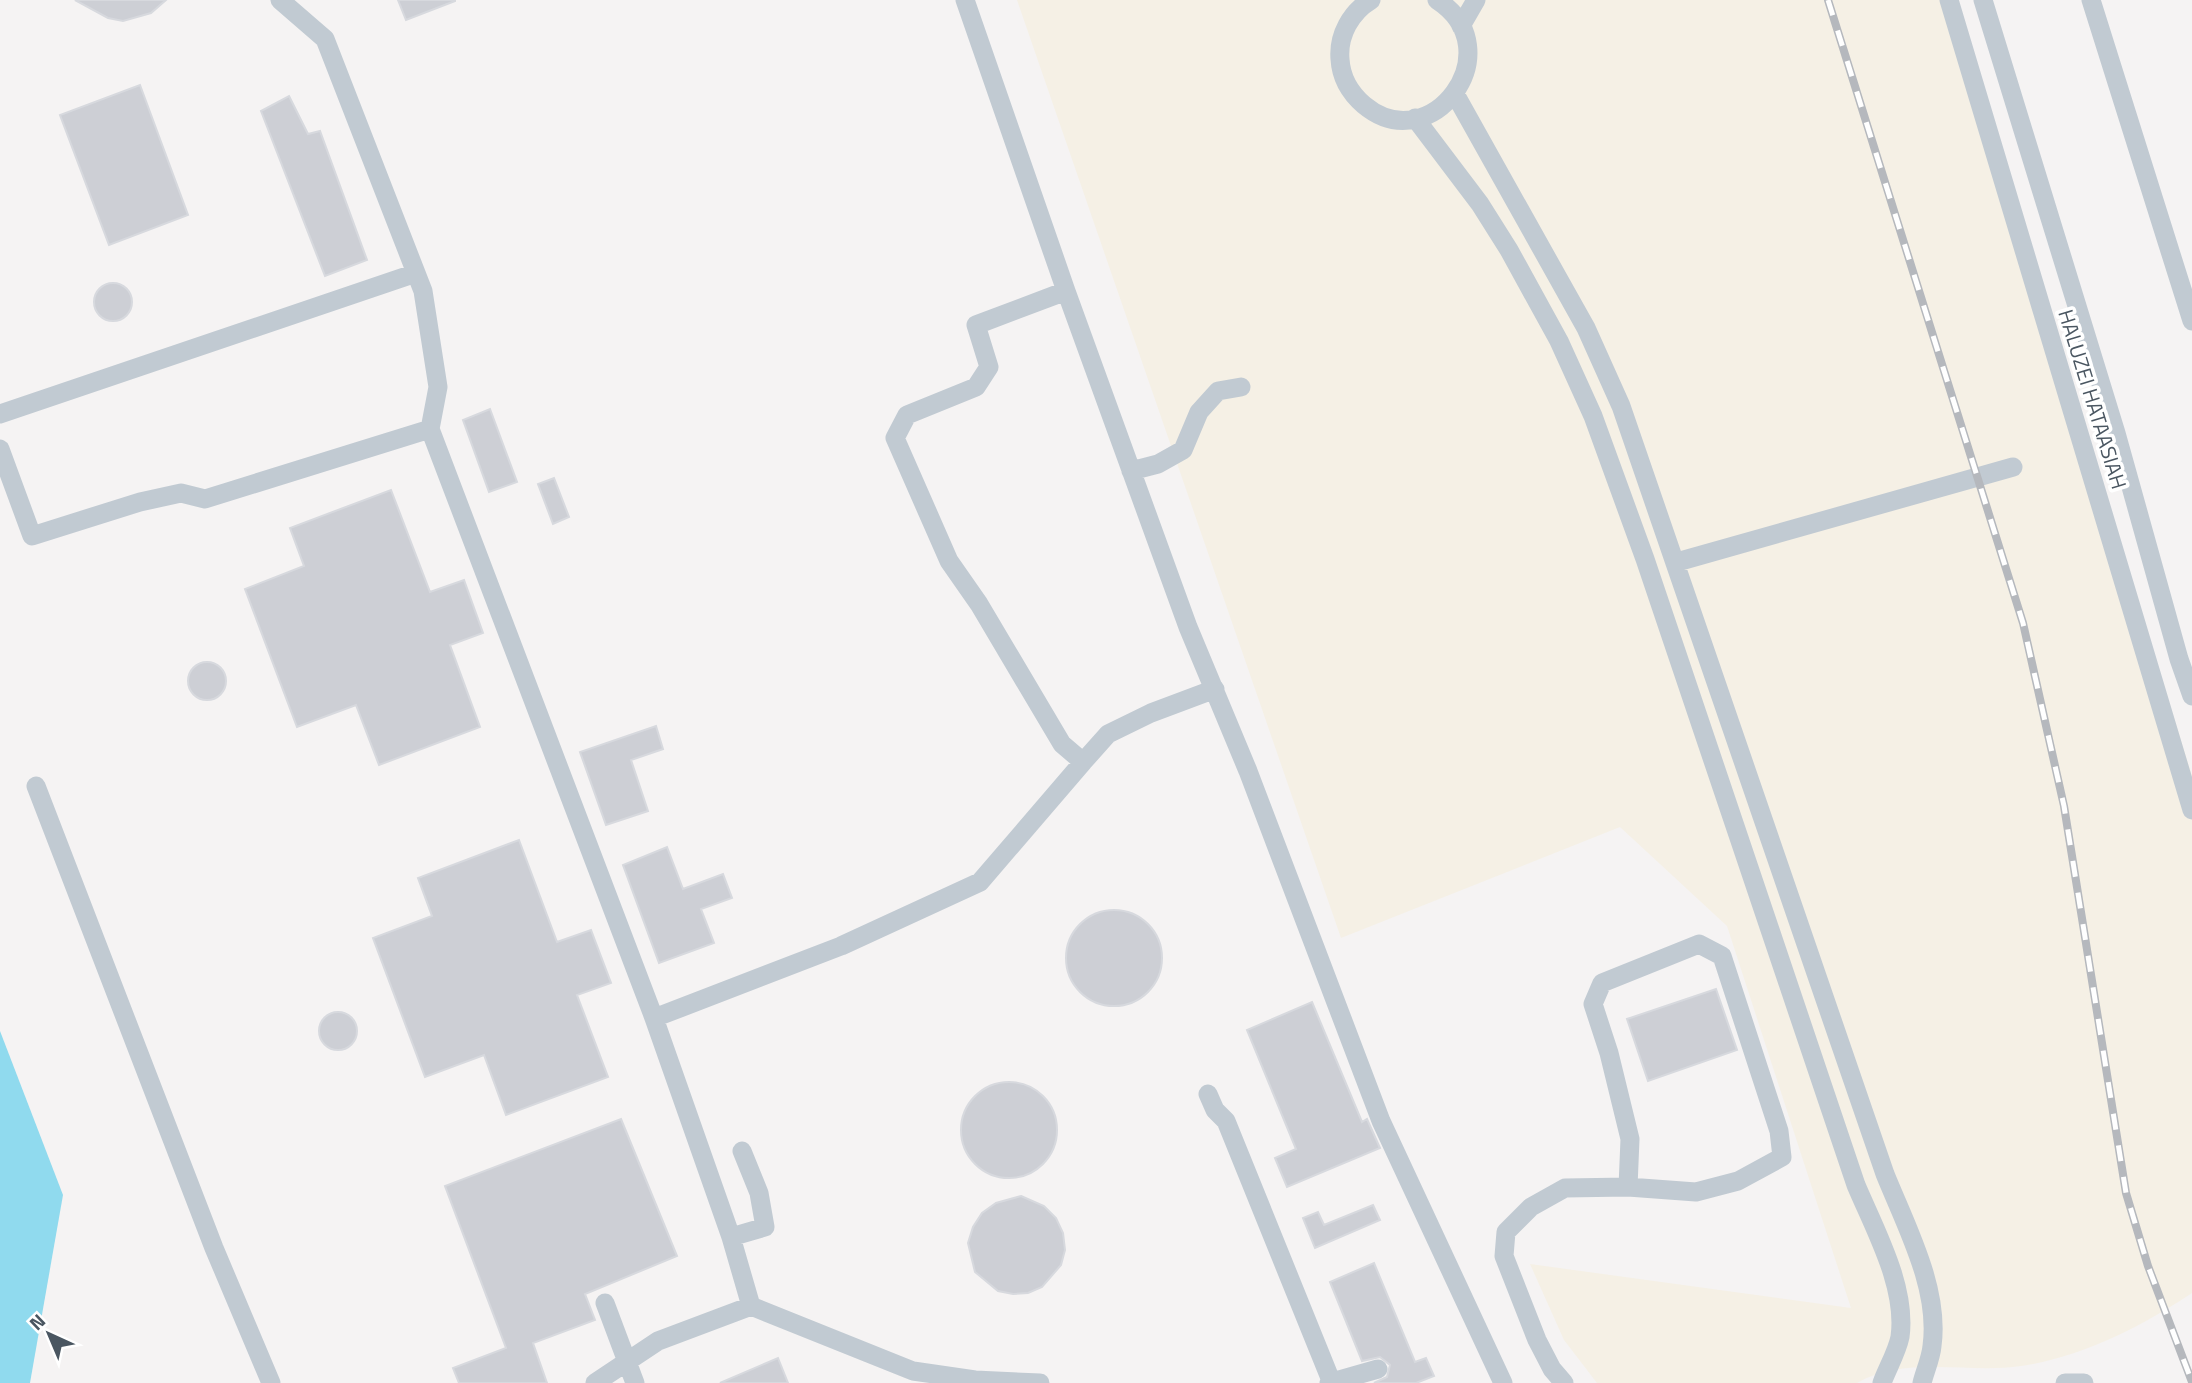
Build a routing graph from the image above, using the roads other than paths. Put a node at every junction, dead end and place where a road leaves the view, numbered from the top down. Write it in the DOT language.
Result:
graph roads {
  1 [pos="279,0"];
  2 [pos="965,0"];
  3 [pos="1341,0"];
  4 [pos="1371,0"];
  5 [pos="1476,0"];
  6 [pos="1949,0"];
  7 [pos="1983,0"];
  8 [pos="2091,0"];
  9 [pos="1440,1"];
  10 [pos="1351,19"];
  11 [pos="1461,26"];
  12 [pos="1455,94"];
  13 [pos="1415,118"];
  14 [pos="416,273"];
  15 [pos="1066,291"];
  16 [pos="2192,321"];
  17 [pos="1241,387"];
  18 [pos="0,414"];
  19 [pos="430,429"];
  20 [pos="0,449"];
  21 [pos="2013,467"];
  22 [pos="1131,471"];
  23 [pos="1677,562"];
  24 [pos="1215,689"];
  25 [pos="2192,696"];
  26 [pos="1083,762"];
  27 [pos="36,786"];
  28 [pos="2192,810"];
  29 [pos="654,1018"];
  30 [pos="1208,1094"];
  31 [pos="742,1151"];
  32 [pos="1628,1187"];
  33 [pos="731,1237"];
  34 [pos="605,1303"];
  35 [pos="751,1306"];
  36 [pos="627,1359"];
  37 [pos="1378,1369"];
  38 [pos="973,1381"];
  39 [pos="271,1383"];
  40 [pos="595,1383"];
  41 [pos="635,1383"];
  42 [pos="1040,1383"];
  43 [pos="1331,1383"];
  44 [pos="1503,1383"];
  45 [pos="1564,1383"];
  46 [pos="1882,1383"];
  47 [pos="1922,1383"];
  48 [pos="2065,1383"];
  49 [pos="2084,1383"];
  1 -- 14 [label="street"];
  2 -- 15 [label="street"];
  3 -- 10 [label="street"];
  4 -- 10 [label="street"];
  5 -- 11 [label="street"];
  6 -- 28 [label="street, HALUZEI HATAASIAH"];
  7 -- 25 [label="street, HALUZEI HATAASIAH"];
  8 -- 16 [label="street"];
  9 -- 11 [label="street"];
  10 -- 13 [label="street"];
  11 -- 12 [label="street"];
  12 -- 13 [label="street"];
  12 -- 23 [label="street"];
  13 -- 46 [label="street"];
  14 -- 18 [label="street"];
  14 -- 19 [label="street"];
  15 -- 22 [label="street"];
  15 -- 26 [label="street"];
  17 -- 22 [label="street"];
  19 -- 20 [label="street"];
  19 -- 29 [label="street"];
  21 -- 23 [label="street"];
  22 -- 24 [label="street"];
  23 -- 47 [label="street"];
  24 -- 26 [label="street"];
  24 -- 44 [label="street"];
  26 -- 29 [label="street"];
  27 -- 39 [label="street"];
  29 -- 33 [label="street"];
  30 -- 43 [label="street"];
  31 -- 33 [label="street"];
  32 -- 32 [label="street"];
  32 -- 45 [label="street"];
  33 -- 35 [label="street"];
  34 -- 36 [label="street"];
  35 -- 36 [label="street"];
  35 -- 38 [label="street"];
  36 -- 40 [label="street"];
  36 -- 41 [label="street"];
  37 -- 43 [label="street"];
  38 -- 42 [label="street"];
  48 -- 49 [label="street"];
}
